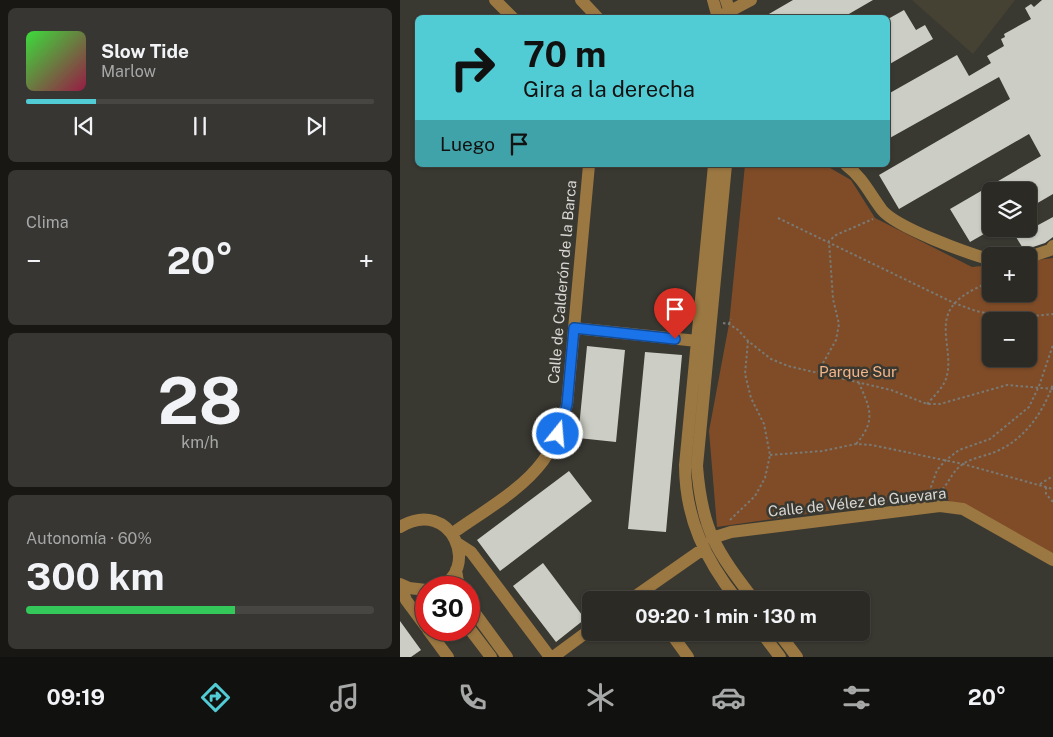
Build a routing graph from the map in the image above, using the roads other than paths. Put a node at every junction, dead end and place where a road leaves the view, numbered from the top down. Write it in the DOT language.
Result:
graph roads {
  1 [pos="495,0"];
  2 [pos="581,0"];
  3 [pos="713,0"];
  4 [pos="751,0"];
  5 [pos="729,10"];
  6 [pos="510,15"];
  7 [pos="595,15"];
  8 [pos="717,15"];
  9 [pos="589,167"];
  10 [pos="714,167"];
  11 [pos="726,167"];
  12 [pos="848,167"];
  13 [pos="1053,246"];
  14 [pos="1037,254"];
  15 [pos="982,257"];
  16 [pos="574,328"];
  17 [pos="697,341"];
  18 [pos="400,513"];
  19 [pos="418,518"];
  20 [pos="400,527"];
  21 [pos="455,538"];
  22 [pos="712,538"];
  23 [pos="702,549"];
  24 [pos="1053,560"];
  25 [pos="456,570"];
  26 [pos="452,576"];
  27 [pos="457,576"];
  28 [pos="400,584"];
  29 [pos="415,588"];
  30 [pos="648,591"];
  31 [pos="731,591"];
  32 [pos="747,591"];
  33 [pos="415,612"];
  34 [pos="480,620"];
  35 [pos="582,635"];
  36 [pos="436,641"];
  37 [pos="479,641"];
  38 [pos="676,641"];
  39 [pos="768,641"];
  40 [pos="785,641"];
  41 [pos="448,657"];
  42 [pos="491,657"];
  43 [pos="507,657"];
  44 [pos="552,657"];
  45 [pos="688,657"];
  46 [pos="780,657"];
  47 [pos="797,657"];
  1 -- 6 [label="street"];
  2 -- 7 [label="street"];
  3 -- 8 [label="street"];
  4 -- 5 [label="street"];
  9 -- 16 [label="street, Calle de Calderón de la Barca"];
  10 -- 17 [label="street"];
  11 -- 22 [label="street"];
  12 -- 15 [label="street"];
  13 -- 14 [label="street"];
  16 -- 17 [label="street"];
  16 -- 21 [label="street, Calle de Calderón de la Barca"];
  17 -- 23 [label="street"];
  18 -- 19 [label="street"];
  19 -- 20 [label="street"];
  19 -- 21 [label="street"];
  21 -- 25 [label="street"];
  21 -- 44 [label="street"];
  22 -- 24 [label="street, Calle de Vélez de Guevara"];
  22 -- 32 [label="street"];
  23 -- 30 [label="street"];
  23 -- 31 [label="street"];
  25 -- 26 [label="street"];
  25 -- 27 [label="street"];
  28 -- 29 [label="street"];
  28 -- 33 [label="street"];
  34 -- 43 [label="street"];
  35 -- 44 [label="street"];
  36 -- 41 [label="street"];
  37 -- 42 [label="street"];
  38 -- 45 [label="street"];
  39 -- 46 [label="street"];
  40 -- 47 [label="street"];
}
